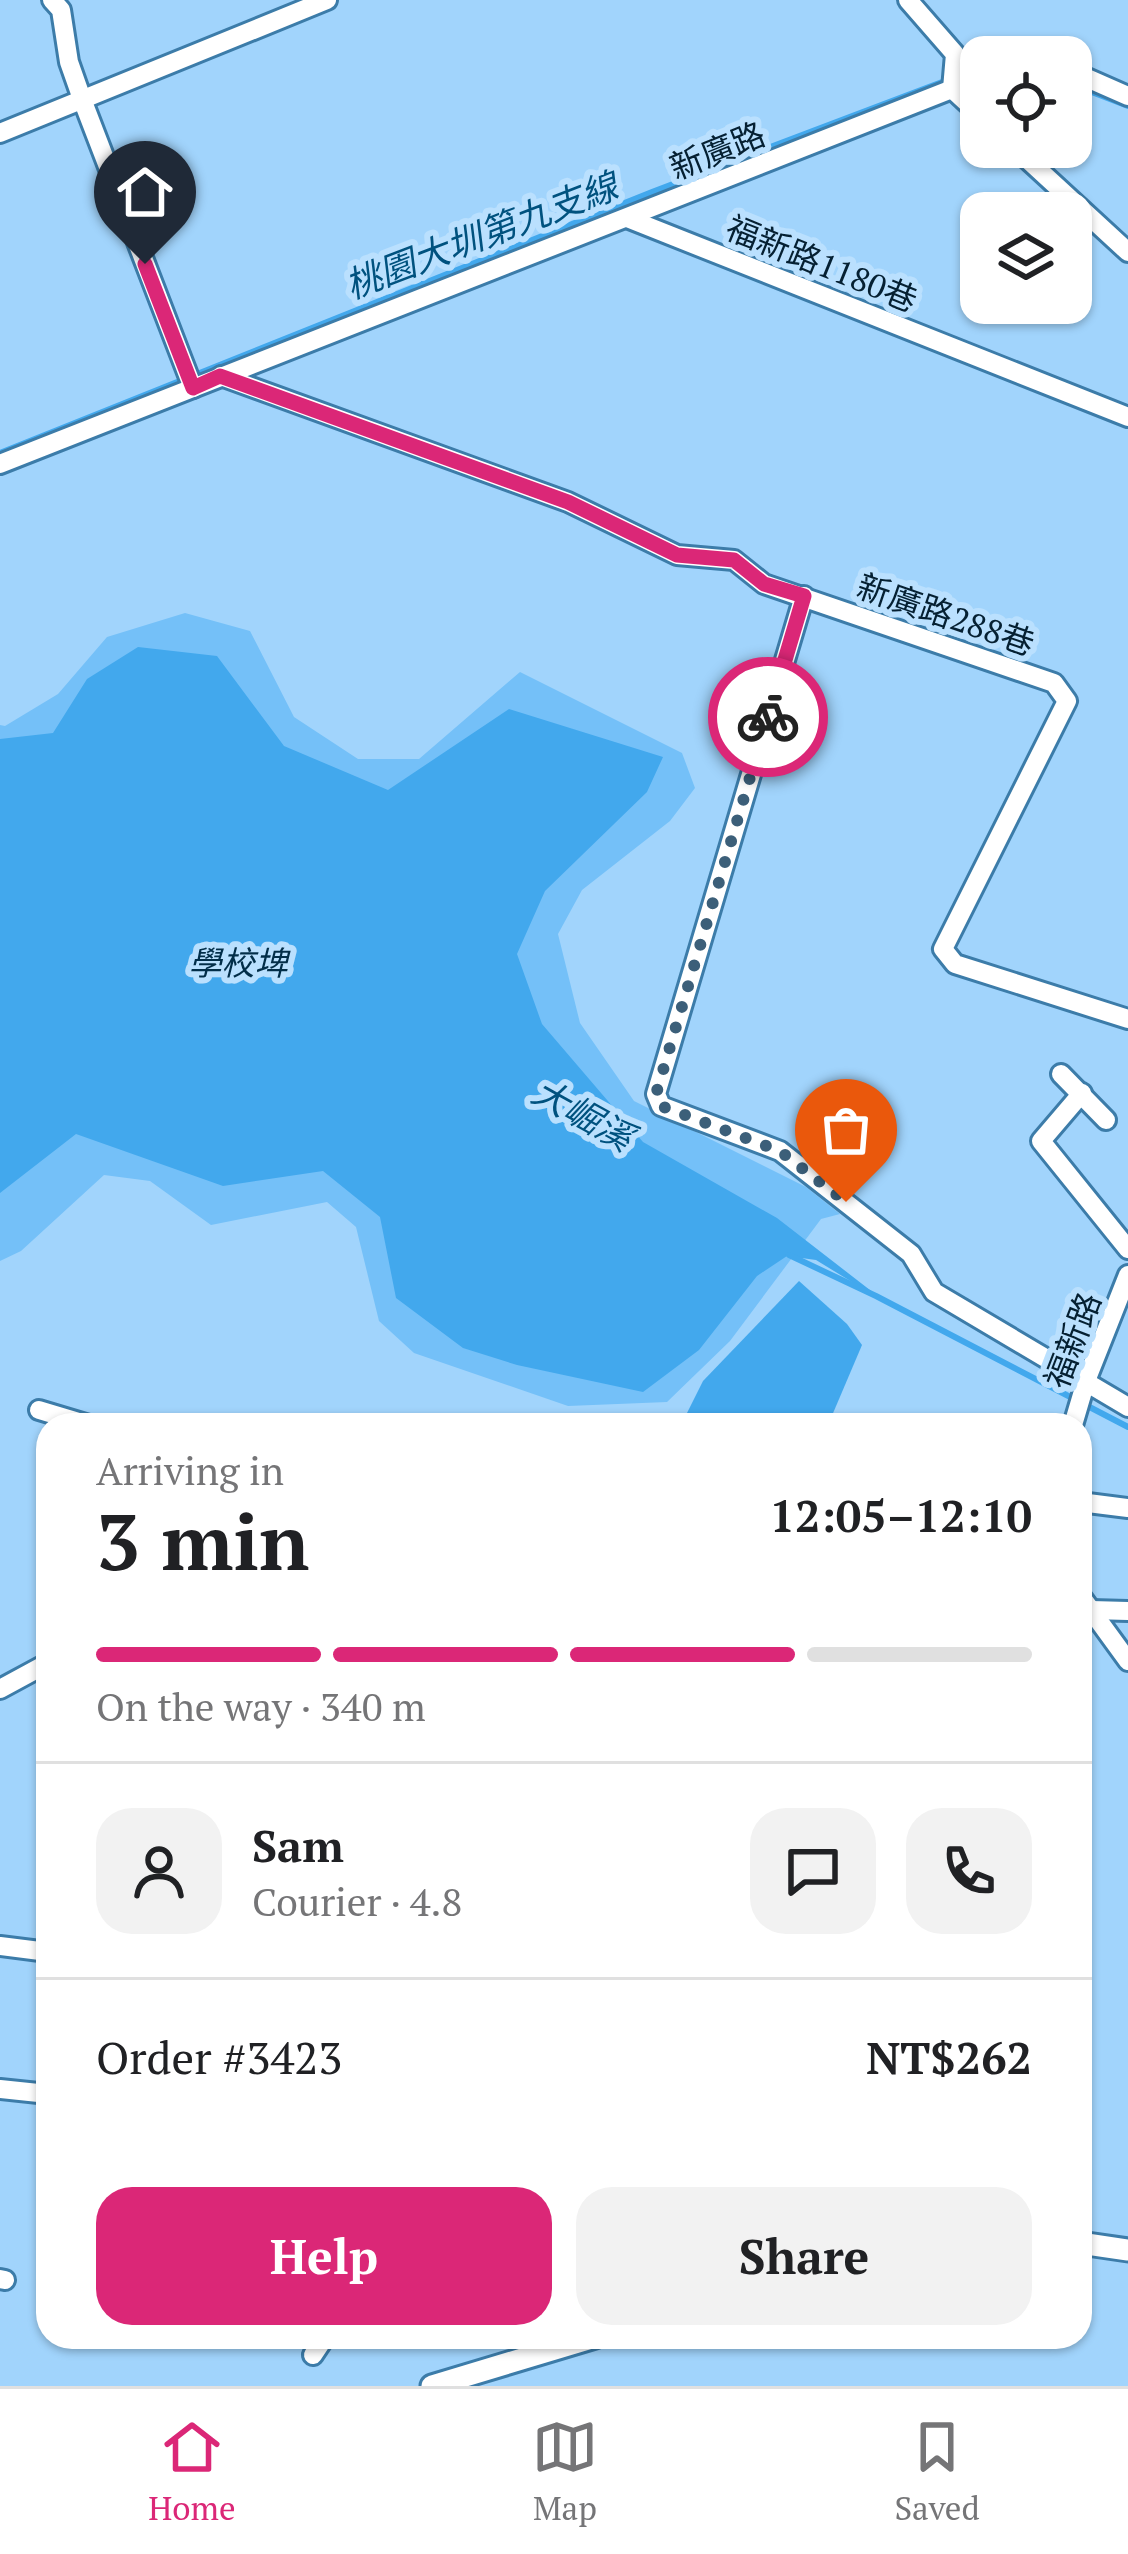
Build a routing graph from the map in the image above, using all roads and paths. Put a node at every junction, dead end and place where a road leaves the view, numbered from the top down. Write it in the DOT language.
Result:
graph roads {
  1 [pos="52,0"];
  2 [pos="328,0"];
  3 [pos="908,0"];
  4 [pos="960,70"];
  5 [pos="1092,80"];
  6 [pos="952,89"];
  7 [pos="960,96"];
  8 [pos="1128,96"];
  9 [pos="82,99"];
  10 [pos="0,134"];
  11 [pos="1037,168"];
  12 [pos="627,218"];
  13 [pos="1128,252"];
  14 [pos="220,376"];
  15 [pos="193,388"];
  16 [pos="1128,417"];
  17 [pos="0,464"];
  18 [pos="804,596"];
  19 [pos="1128,1019"];
  20 [pos="1061,1074"];
  21 [pos="1082,1093"];
  22 [pos="1106,1120"];
  23 [pos="1128,1250"];
  24 [pos="1128,1276"];
  25 [pos="1086,1381"];
  26 [pos="1128,1407"];
  27 [pos="39,1410"];
  28 [pos="49,1413"];
  29 [pos="1076,1413"];
  30 [pos="1092,1504"];
  31 [pos="1128,1508"];
  32 [pos="1092,1603"];
  33 [pos="1092,1611"];
  34 [pos="1128,1611"];
  35 [pos="1128,1660"];
  36 [pos="36,1670"];
  37 [pos="0,1689"];
  38 [pos="0,1946"];
  39 [pos="36,1950"];
  40 [pos="0,2089"];
  41 [pos="36,2093"];
  42 [pos="1092,2245"];
  43 [pos="1128,2250"];
  44 [pos="317,2349"];
  45 [pos="555,2349"];
  46 [pos="313,2355"];
  47 [pos="432,2386"];
  1 -- 9 [label="street"];
  2 -- 9 [label="street"];
  3 -- 6 [label="street"];
  4 -- 6 [label="street, 新廣路"];
  5 -- 8 [label="street"];
  6 -- 7 [label="street"];
  6 -- 12 [label="street, 新廣路"];
  9 -- 10 [label="street"];
  9 -- 15 [label="street"];
  11 -- 13 [label="street"];
  12 -- 14 [label="street, 新廣路"];
  12 -- 16 [label="street, 福新路1180巷"];
  14 -- 15 [label="street, 新廣路"];
  14 -- 18 [label="street, 新廣路288巷"];
  15 -- 17 [label="street, 新廣路"];
  18 -- 19 [label="street, 新廣路288巷"];
  18 -- 25 [label="street"];
  20 -- 21 [label="street"];
  21 -- 22 [label="street"];
  21 -- 23 [label="street"];
  24 -- 25 [label="street, 福新路"];
  25 -- 26 [label="street"];
  25 -- 29 [label="street, 福新路"];
  27 -- 28 [label="street"];
  30 -- 31 [label="street"];
  32 -- 34 [label="street"];
  33 -- 35 [label="street"];
  36 -- 37 [label="street"];
  38 -- 39 [label="street"];
  40 -- 41 [label="street"];
  42 -- 43 [label="main road"];
  44 -- 46 [label="street"];
  45 -- 47 [label="main road"];
}
